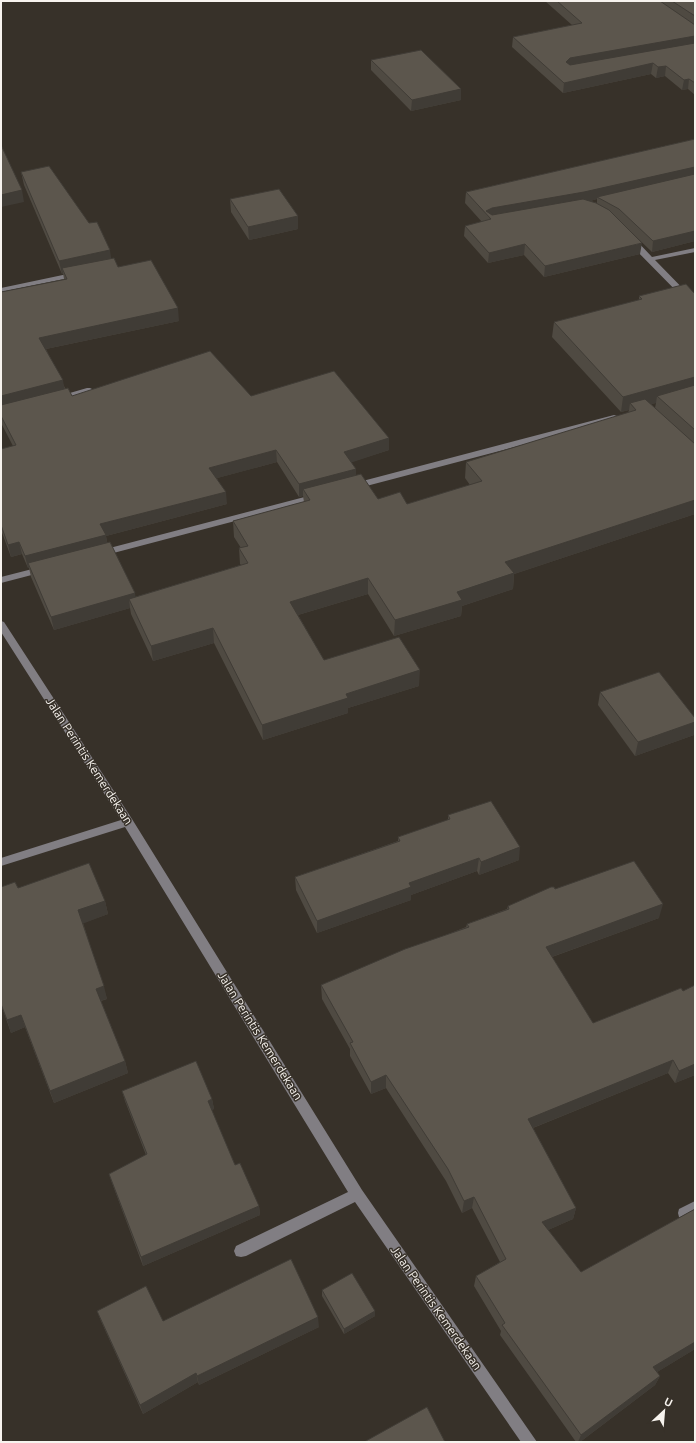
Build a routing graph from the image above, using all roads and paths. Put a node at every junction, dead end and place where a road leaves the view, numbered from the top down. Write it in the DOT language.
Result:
graph roads {
  1 [pos="626,234"];
  2 [pos="695,250"];
  3 [pos="652,259"];
  4 [pos="88,272"];
  5 [pos="1,290"];
  6 [pos="695,306"];
  7 [pos="101,388"];
  8 [pos="47,402"];
  9 [pos="622,416"];
  10 [pos="346,489"];
  11 [pos="323,495"];
  12 [pos="93,556"];
  13 [pos="55,566"];
  14 [pos="1,580"];
  15 [pos="1,624"];
  16 [pos="128,822"];
  17 [pos="1,862"];
  18 [pos="357,1194"];
  19 [pos="241,1251"];
  20 [pos="530,1442"];
  1 -- 3 [label="street"];
  2 -- 3 [label="street"];
  3 -- 6 [label="street"];
  4 -- 5 [label="street"];
  7 -- 8 [label="street"];
  9 -- 10 [label="street"];
  11 -- 12 [label="street"];
  13 -- 14 [label="street"];
  15 -- 16 [label="street, Jalan Perintis Kemerdekaan"];
  16 -- 17 [label="street"];
  16 -- 18 [label="street, Jalan Perintis Kemerdekaan"];
  18 -- 19 [label="street"];
  18 -- 20 [label="street, Jalan Perintis Kemerdekaan"];
}
